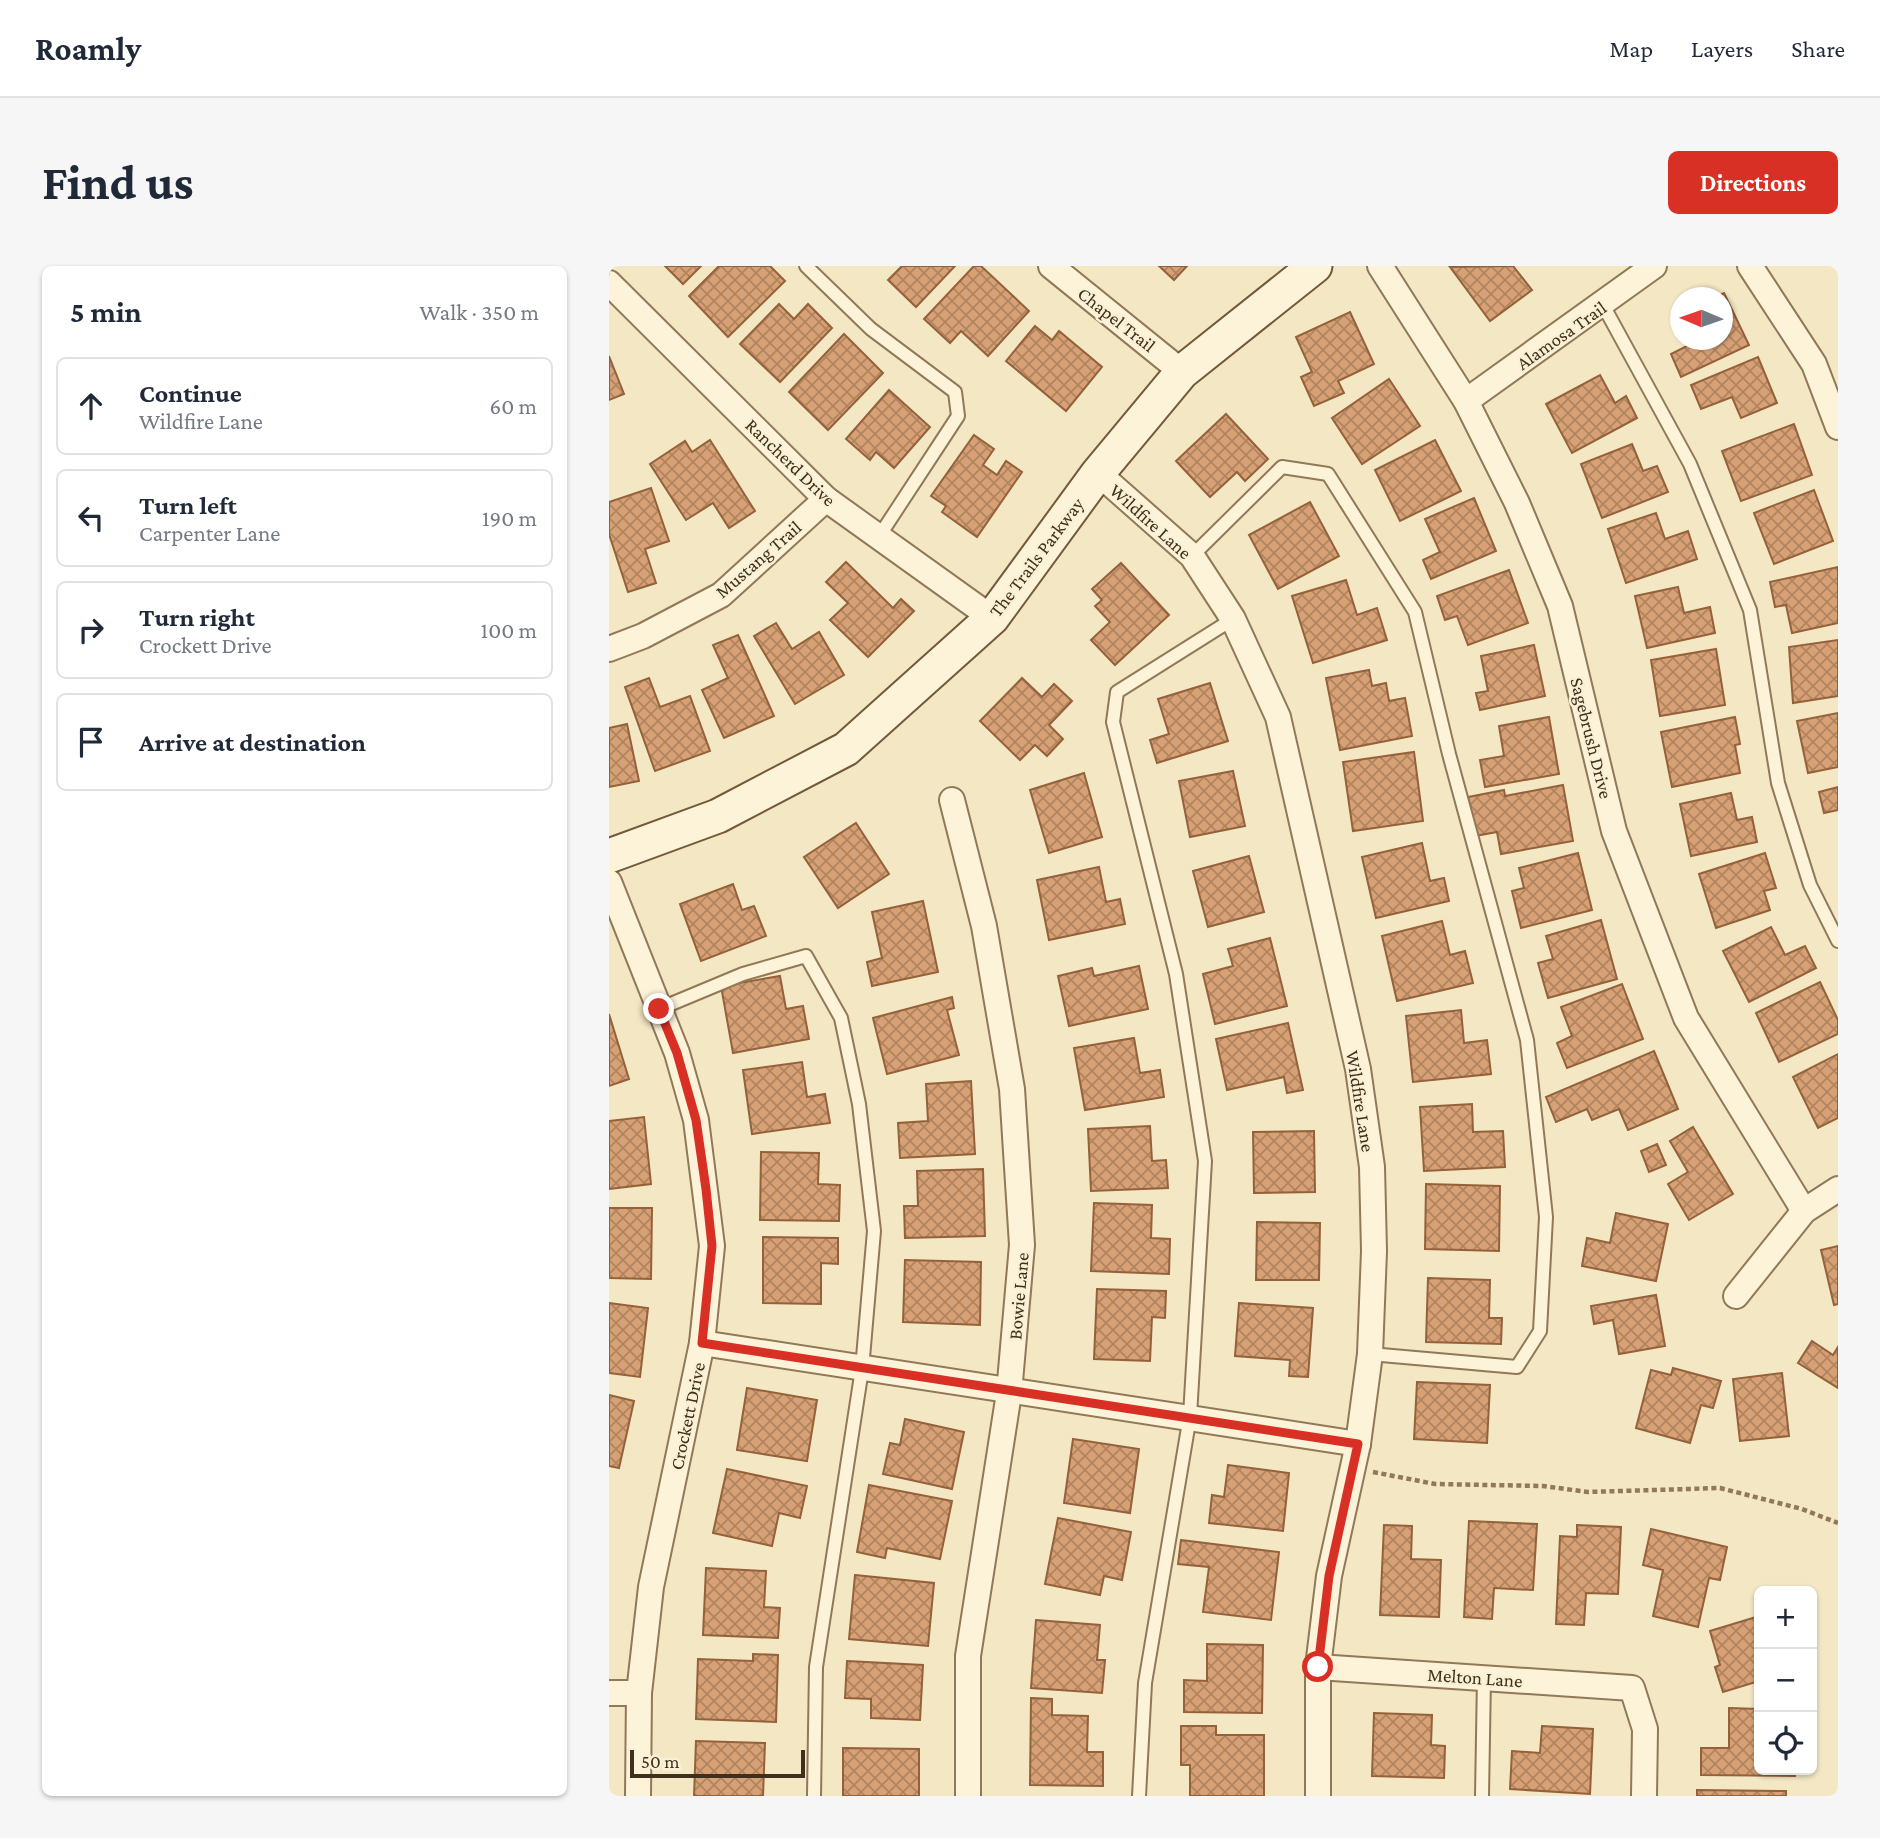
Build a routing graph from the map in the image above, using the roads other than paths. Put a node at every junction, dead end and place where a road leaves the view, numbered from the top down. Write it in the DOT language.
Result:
graph roads {
  1 [pos="806,266"];
  2 [pos="1051,266"];
  3 [pos="1315,266"];
  4 [pos="1380,266"];
  5 [pos="1654,266"];
  6 [pos="1750,266"];
  7 [pos="609,284"];
  8 [pos="1603,305"];
  9 [pos="1182,372"];
  10 [pos="1466,401"];
  11 [pos="1838,427"];
  12 [pos="1098,473"];
  13 [pos="826,499"];
  14 [pos="878,538"];
  15 [pos="1192,556"];
  16 [pos="992,618"];
  17 [pos="1233,619"];
  18 [pos="609,649"];
  19 [pos="952,800"];
  20 [pos="609,856"];
  21 [pos="609,882"];
  22 [pos="1838,940"];
  23 [pos="659,1009"];
  24 [pos="1838,1189"];
  25 [pos="1804,1211"];
  26 [pos="1736,1296"];
  27 [pos="702,1343"];
  28 [pos="1370,1353"];
  29 [pos="862,1369"];
  30 [pos="1009,1393"];
  31 [pos="1190,1416"];
  32 [pos="1358,1444"];
  33 [pos="1318,1667"];
  34 [pos="1484,1677"];
  35 [pos="609,1693"];
  36 [pos="639,1693"];
  37 [pos="638,1796"];
  38 [pos="814,1796"];
  39 [pos="968,1796"];
  40 [pos="1139,1796"];
  41 [pos="1318,1796"];
  42 [pos="1482,1796"];
  43 [pos="1644,1796"];
  1 -- 14 [label="lane"];
  2 -- 9 [label="street, Chapel Trail"];
  3 -- 9 [label="street, The Trails Parkway"];
  4 -- 10 [label="street, Sagebrush Drive"];
  5 -- 8 [label="street, Alamosa Trail"];
  6 -- 11 [label="street"];
  7 -- 13 [label="street, Rancherd Drive"];
  8 -- 10 [label="street, Alamosa Trail"];
  8 -- 22 [label="lane"];
  9 -- 12 [label="street, The Trails Parkway"];
  10 -- 25 [label="street, Sagebrush Drive"];
  12 -- 15 [label="street, Wildfire Lane"];
  12 -- 16 [label="street, The Trails Parkway"];
  13 -- 14 [label="street, Rancherd Drive"];
  13 -- 18 [label="street, Mustang Trail"];
  14 -- 16 [label="street, Rancherd Drive"];
  15 -- 17 [label="street, Wildfire Lane"];
  15 -- 28 [label="lane"];
  16 -- 20 [label="street, The Trails Parkway"];
  17 -- 28 [label="street, Wildfire Lane"];
  17 -- 31 [label="lane"];
  19 -- 30 [label="street, Bowie Lane"];
  21 -- 23 [label="street, Crockett Drive"];
  23 -- 27 [label="street, Crockett Drive"];
  23 -- 29 [label="lane"];
  24 -- 25 [label="street"];
  25 -- 26 [label="street"];
  27 -- 29 [label="street"];
  27 -- 36 [label="street, Crockett Drive"];
  28 -- 32 [label="street, Wildfire Lane"];
  29 -- 30 [label="street"];
  29 -- 38 [label="lane"];
  30 -- 31 [label="street"];
  30 -- 39 [label="street, Bowie Lane"];
  31 -- 32 [label="street"];
  31 -- 40 [label="lane"];
  32 -- 33 [label="street, Wildfire Lane"];
  33 -- 34 [label="street, Melton Lane"];
  33 -- 41 [label="street, Wildfire Lane"];
  34 -- 42 [label="lane"];
  34 -- 43 [label="street, Melton Lane"];
  35 -- 36 [label="street"];
  36 -- 37 [label="street, Crockett Drive"];
}
